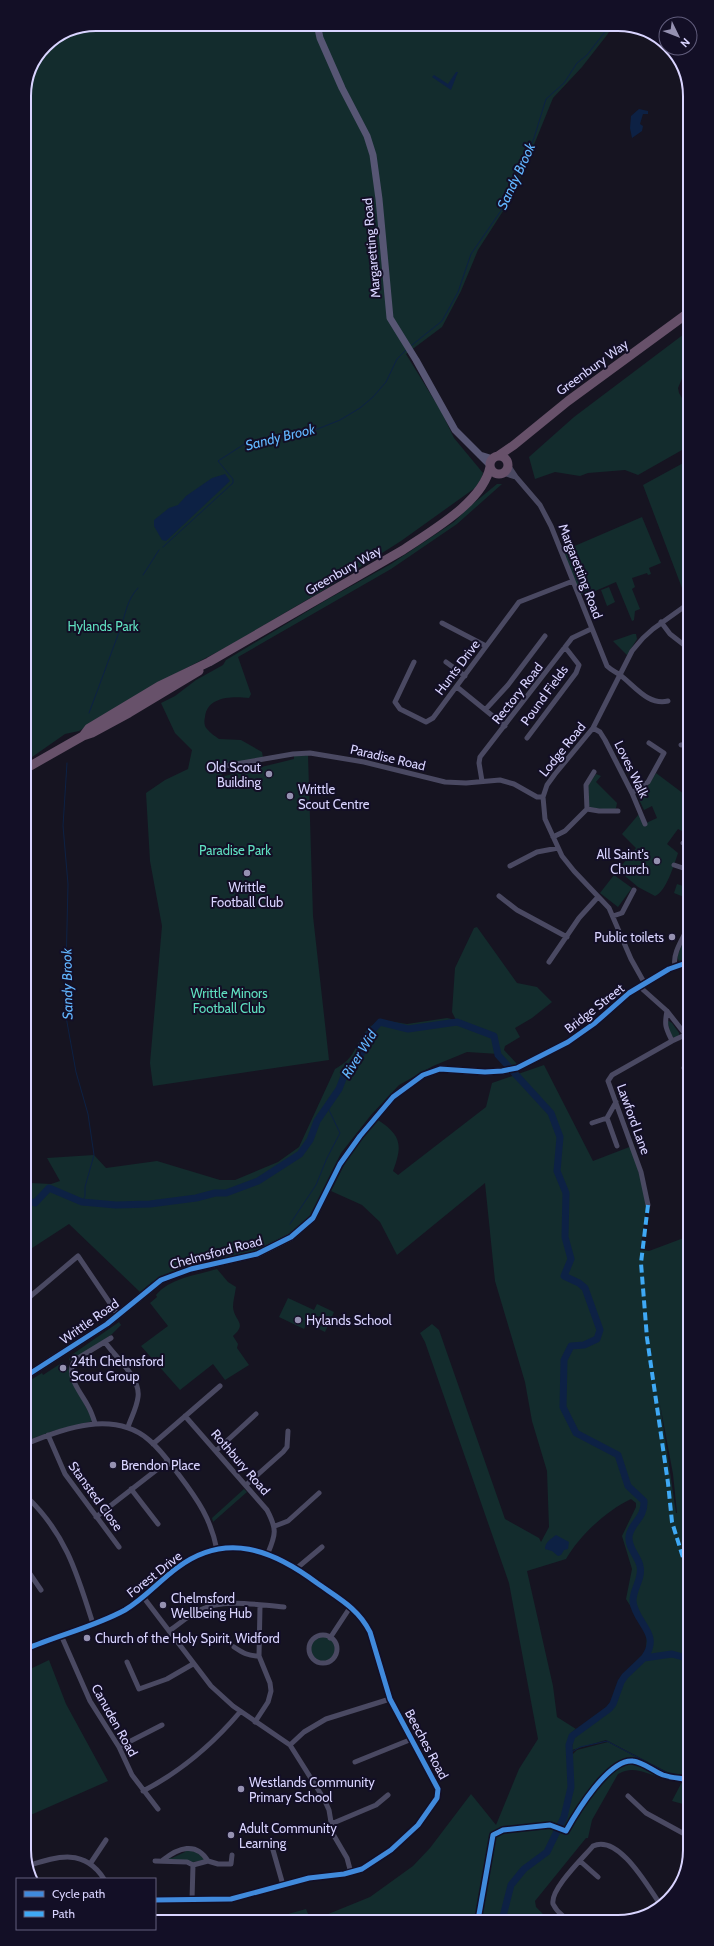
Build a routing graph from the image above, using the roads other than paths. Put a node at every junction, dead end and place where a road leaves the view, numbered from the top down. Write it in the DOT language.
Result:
graph roads {
  1 [pos="318,31"];
  2 [pos="683,317"];
  3 [pos="499,465"];
  4 [pos="516,477"];
  5 [pos="573,580"];
  6 [pos="683,607"];
  7 [pos="661,622"];
  8 [pos="442,623"];
  9 [pos="591,629"];
  10 [pos="545,636"];
  11 [pos="683,644"];
  12 [pos="486,646"];
  13 [pos="565,647"];
  14 [pos="414,662"];
  15 [pos="446,662"];
  16 [pos="620,674"];
  17 [pos="465,676"];
  18 [pos="457,687"];
  19 [pos="668,701"];
  20 [pos="485,710"];
  21 [pos="505,726"];
  22 [pos="593,728"];
  23 [pos="527,738"];
  24 [pos="649,743"];
  25 [pos="31,766"];
  26 [pos="224,766"];
  27 [pos="594,772"];
  28 [pos="482,782"];
  29 [pos="632,793"];
  30 [pos="543,797"];
  31 [pos="587,809"];
  32 [pos="618,811"];
  33 [pos="645,824"];
  34 [pos="553,837"];
  35 [pos="558,848"];
  36 [pos="674,865"];
  37 [pos="510,866"];
  38 [pos="683,868"];
  39 [pos="634,890"];
  40 [pos="499,896"];
  41 [pos="598,897"];
  42 [pos="622,913"];
  43 [pos="613,916"];
  44 [pos="616,925"];
  45 [pos="567,937"];
  46 [pos="683,938"];
  47 [pos="549,962"];
  48 [pos="683,964"];
  49 [pos="675,966"];
  50 [pos="643,985"];
  51 [pos="667,1011"];
  52 [pos="683,1032"];
  53 [pos="683,1038"];
  54 [pos="672,1041"];
  55 [pos="505,1070"];
  56 [pos="616,1102"];
  57 [pos="606,1118"];
  58 [pos="592,1123"];
  59 [pos="617,1146"];
  60 [pos="648,1205"];
  61 [pos="161,1280"];
  62 [pos="31,1296"];
  63 [pos="118,1315"];
  64 [pos="111,1338"];
  65 [pos="105,1342"];
  66 [pos="31,1373"];
  67 [pos="220,1386"];
  68 [pos="256,1414"];
  69 [pos="186,1416"];
  70 [pos="95,1423"];
  71 [pos="128,1427"];
  72 [pos="288,1431"];
  73 [pos="48,1435"];
  74 [pos="31,1442"];
  75 [pos="153,1444"];
  76 [pos="216,1450"];
  77 [pos="168,1461"];
  78 [pos="246,1484"];
  79 [pos="131,1490"];
  80 [pos="319,1493"];
  81 [pos="31,1501"];
  82 [pos="96,1517"];
  83 [pos="158,1524"];
  84 [pos="275,1526"];
  85 [pos="119,1547"];
  86 [pos="322,1547"];
  87 [pos="217,1550"];
  88 [pos="268,1553"];
  89 [pos="297,1568"];
  90 [pos="31,1576"];
  91 [pos="40,1590"];
  92 [pos="144,1598"];
  93 [pos="260,1606"];
  94 [pos="351,1606"];
  95 [pos="284,1607"];
  96 [pos="93,1624"];
  97 [pos="169,1631"];
  98 [pos="61,1635"];
  99 [pos="330,1638"];
  100 [pos="31,1647"];
  101 [pos="234,1647"];
  102 [pos="243,1647"];
  103 [pos="243,1654"];
  104 [pos="259,1656"];
  105 [pos="127,1662"];
  106 [pos="193,1664"];
  107 [pos="390,1699"];
  108 [pos="240,1712"];
  109 [pos="255,1722"];
  110 [pos="162,1724"];
  111 [pos="412,1739"];
  112 [pos="290,1746"];
  113 [pos="119,1747"];
  114 [pos="355,1762"];
  115 [pos="143,1791"];
  116 [pos="388,1795"];
  117 [pos="628,1796"];
  118 [pos="158,1809"];
  119 [pos="331,1824"];
  120 [pos="683,1833"];
  121 [pos="106,1840"];
  122 [pos="271,1844"];
  123 [pos="232,1855"];
  124 [pos="163,1860"];
  125 [pos="580,1860"];
  126 [pos="155,1861"];
  127 [pos="208,1861"];
  128 [pos="33,1864"];
  129 [pos="90,1864"];
  130 [pos="193,1864"];
  131 [pos="351,1873"];
  132 [pos="598,1877"];
  133 [pos="103,1878"];
  134 [pos="283,1885"];
  135 [pos="156,1900"];
  136 [pos="192,1900"];
  137 [pos="658,1901"];
  138 [pos="562,1915"];
  1 -- 3 [label="street, Margaretting Road"];
  2 -- 3 [label="highway, Greenbury Way"];
  3 -- 4 [label="street, Margaretting Road"];
  3 -- 4 [label="street"];
  3 -- 25 [label="highway, Greenbury Way"];
  4 -- 5 [label="street, Margaretting Road"];
  5 -- 9 [label="street, Margaretting Road"];
  5 -- 12 [label="street, Hunts Drive"];
  6 -- 7 [label="street, Lodge Road"];
  7 -- 11 [label="street"];
  7 -- 16 [label="street, Lodge Road"];
  8 -- 12 [label="street"];
  9 -- 13 [label="street, Rectory Road"];
  9 -- 16 [label="street, Margaretting Road"];
  10 -- 20 [label="street"];
  12 -- 17 [label="street, Hunts Drive"];
  13 -- 21 [label="street, Rectory Road"];
  13 -- 23 [label="street, Pound Fields"];
  14 -- 18 [label="street, Hunts Drive"];
  15 -- 17 [label="street"];
  16 -- 19 [label="street, Margaretting Road"];
  16 -- 22 [label="street, Lodge Road"];
  17 -- 18 [label="street, Hunts Drive"];
  18 -- 20 [label="street"];
  20 -- 21 [label="street"];
  21 -- 28 [label="street, Rectory Road"];
  22 -- 29 [label="street, Loves Walk"];
  22 -- 30 [label="street, Lodge Road"];
  24 -- 29 [label="street"];
  26 -- 28 [label="street, Paradise Road"];
  27 -- 31 [label="street"];
  28 -- 30 [label="street, Paradise Road"];
  29 -- 33 [label="street, Loves Walk"];
  30 -- 34 [label="street, Lodge Road"];
  31 -- 32 [label="street"];
  31 -- 34 [label="street"];
  34 -- 35 [label="street, Lodge Road"];
  35 -- 37 [label="street"];
  35 -- 41 [label="street, Lodge Road"];
  36 -- 38 [label="street"];
  39 -- 42 [label="street"];
  40 -- 45 [label="street"];
  41 -- 43 [label="street, Lodge Road"];
  41 -- 45 [label="street"];
  42 -- 43 [label="street"];
  42 -- 44 [label="street"];
  43 -- 44 [label="street, Lodge Road"];
  44 -- 50 [label="street, Lodge Road"];
  45 -- 47 [label="street"];
  46 -- 49 [label="street"];
  48 -- 49 [label="street, Bridge Street"];
  49 -- 50 [label="street, Bridge Street"];
  50 -- 51 [label="street, Lodge Road"];
  50 -- 55 [label="street, Bridge Street"];
  51 -- 52 [label="street, Lodge Road"];
  51 -- 54 [label="street"];
  53 -- 54 [label="street, Lawford Lane"];
  54 -- 56 [label="street, Lawford Lane"];
  55 -- 61 [label="street, Chelmsford Road"];
  56 -- 57 [label="street"];
  56 -- 60 [label="street, Lawford Lane"];
  57 -- 58 [label="street"];
  57 -- 59 [label="street"];
  61 -- 63 [label="street, Writtle Road"];
  62 -- 63 [label="street"];
  63 -- 66 [label="street, Writtle Road"];
  64 -- 65 [label="street"];
  65 -- 70 [label="street"];
  65 -- 71 [label="street"];
  67 -- 69 [label="street"];
  68 -- 76 [label="street"];
  69 -- 75 [label="street"];
  69 -- 76 [label="street, Rothbury Road"];
  70 -- 71 [label="street"];
  70 -- 73 [label="street"];
  71 -- 75 [label="street"];
  72 -- 78 [label="street"];
  73 -- 74 [label="street"];
  73 -- 82 [label="street, Stansted Close"];
  75 -- 77 [label="street"];
  76 -- 78 [label="street, Rothbury Road"];
  77 -- 79 [label="street"];
  77 -- 87 [label="street"];
  78 -- 84 [label="street, Rothbury Road"];
  79 -- 82 [label="street"];
  79 -- 83 [label="street"];
  80 -- 84 [label="street"];
  81 -- 96 [label="street"];
  82 -- 85 [label="street, Stansted Close"];
  84 -- 88 [label="street"];
  86 -- 89 [label="street"];
  87 -- 88 [label="street, Forest Drive"];
  87 -- 92 [label="street, Forest Drive"];
  88 -- 89 [label="street, Forest Drive"];
  89 -- 94 [label="street, Beeches Road"];
  90 -- 91 [label="street"];
  92 -- 96 [label="street, Forest Drive"];
  92 -- 97 [label="street"];
  93 -- 95 [label="street"];
  93 -- 97 [label="street"];
  93 -- 104 [label="street"];
  94 -- 99 [label="street"];
  94 -- 107 [label="street, Beeches Road"];
  96 -- 98 [label="street, Forest Drive"];
  97 -- 106 [label="street"];
  98 -- 100 [label="street, Forest Drive"];
  98 -- 113 [label="street, Canuden Road"];
  99 -- 99 [label="street"];
  101 -- 103 [label="street"];
  102 -- 103 [label="street"];
  103 -- 104 [label="street"];
  104 -- 109 [label="street"];
  105 -- 106 [label="street"];
  106 -- 108 [label="street"];
  107 -- 111 [label="street, Beeches Road"];
  107 -- 112 [label="street"];
  108 -- 109 [label="street"];
  108 -- 115 [label="street"];
  109 -- 112 [label="street"];
  110 -- 113 [label="street"];
  111 -- 114 [label="street"];
  111 -- 131 [label="street, Beeches Road"];
  112 -- 119 [label="street"];
  113 -- 115 [label="street, Canuden Road"];
  115 -- 118 [label="street, Canuden Road"];
  116 -- 119 [label="street"];
  117 -- 120 [label="street"];
  119 -- 131 [label="street"];
  121 -- 129 [label="street"];
  122 -- 134 [label="street"];
  123 -- 127 [label="street"];
  124 -- 126 [label="street"];
  124 -- 127 [label="street"];
  124 -- 130 [label="street"];
  125 -- 132 [label="street"];
  125 -- 137 [label="street"];
  125 -- 138 [label="street"];
  127 -- 130 [label="street"];
  128 -- 129 [label="street"];
  129 -- 133 [label="street"];
  130 -- 136 [label="street"];
  131 -- 134 [label="street, Beeches Road"];
  134 -- 136 [label="street, Beeches Road"];
  135 -- 136 [label="street, Beeches Road"];
}
